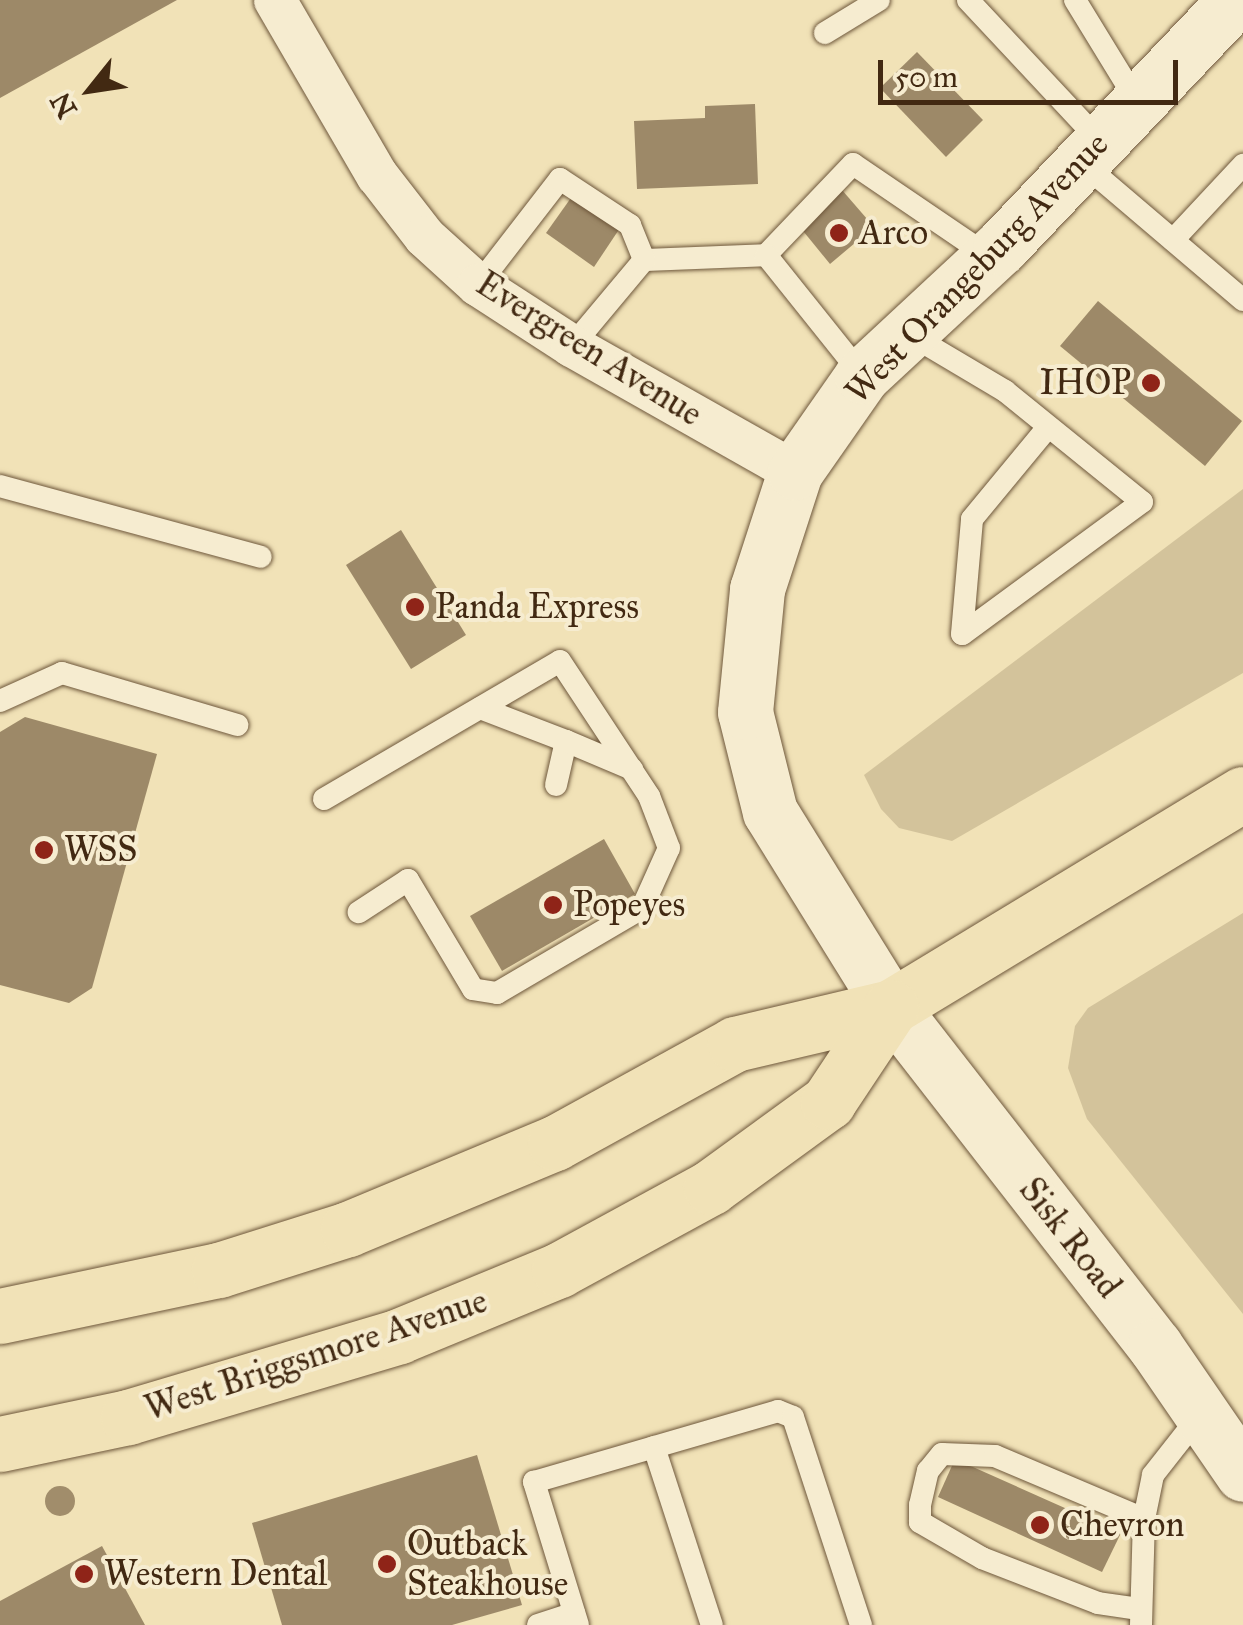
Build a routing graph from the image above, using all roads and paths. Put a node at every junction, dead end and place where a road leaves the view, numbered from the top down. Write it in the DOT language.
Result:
graph roads {
  1 [pos="275,0"];
  2 [pos="878,0"];
  3 [pos="968,0"];
  4 [pos="1075,0"];
  5 [pos="1235,0"];
  6 [pos="825,32"];
  7 [pos="1106,136"];
  8 [pos="1243,165"];
  9 [pos="1173,240"];
  10 [pos="766,254"];
  11 [pos="990,257"];
  12 [pos="644,260"];
  13 [pos="478,285"];
  14 [pos="1243,300"];
  15 [pos="908,333"];
  16 [pos="572,346"];
  17 [pos="862,376"];
  18 [pos="1048,426"];
  19 [pos="795,472"];
  20 [pos="0,486"];
  21 [pos="261,557"];
  22 [pos="1,704"];
  23 [pos="480,708"];
  24 [pos="237,724"];
  25 [pos="566,741"];
  26 [pos="632,769"];
  27 [pos="556,785"];
  28 [pos="1243,794"];
  29 [pos="324,799"];
  30 [pos="359,912"];
  31 [pos="890,1007"];
  32 [pos="0,1316"];
  33 [pos="1203,1411"];
  34 [pos="0,1444"];
  35 [pos="654,1447"];
  36 [pos="1243,1474"];
  37 [pos="1144,1518"];
  38 [pos="1140,1617"];
  39 [pos="576,1619"];
  40 [pos="538,1625"];
  41 [pos="712,1625"];
  42 [pos="861,1625"];
  1 -- 13 [label="street, Evergreen Avenue"];
  2 -- 6 [label="lane"];
  3 -- 7 [label="lane"];
  4 -- 7 [label="lane"];
  5 -- 7 [label="street, West Orangeburg Avenue"];
  7 -- 9 [label="lane"];
  7 -- 11 [label="street, West Orangeburg Avenue"];
  8 -- 9 [label="lane"];
  9 -- 14 [label="lane"];
  10 -- 11 [label="lane"];
  10 -- 12 [label="lane"];
  10 -- 17 [label="lane"];
  11 -- 15 [label="street, West Orangeburg Avenue"];
  12 -- 13 [label="lane"];
  12 -- 16 [label="lane"];
  13 -- 16 [label="street, Evergreen Avenue"];
  15 -- 17 [label="street, West Orangeburg Avenue"];
  15 -- 18 [label="lane"];
  16 -- 19 [label="street, Evergreen Avenue"];
  17 -- 19 [label="street, West Orangeburg Avenue"];
  18 -- 18 [label="lane"];
  19 -- 31 [label="street, West Orangeburg Avenue"];
  20 -- 21 [label="lane"];
  22 -- 24 [label="lane"];
  23 -- 25 [label="lane"];
  23 -- 26 [label="lane"];
  23 -- 29 [label="lane"];
  25 -- 26 [label="lane"];
  25 -- 27 [label="lane"];
  26 -- 30 [label="lane"];
  28 -- 31 [label="main road, West Briggsmore Avenue"];
  31 -- 32 [label="main road, West Briggsmore Avenue"];
  31 -- 33 [label="street, Sisk Road"];
  31 -- 34 [label="main road, West Briggsmore Avenue"];
  33 -- 36 [label="street, Sisk Road"];
  33 -- 37 [label="lane"];
  35 -- 39 [label="lane"];
  35 -- 41 [label="lane"];
  35 -- 42 [label="lane"];
  37 -- 38 [label="lane"];
  37 -- 38 [label="lane"];
  39 -- 40 [label="lane"];
}
